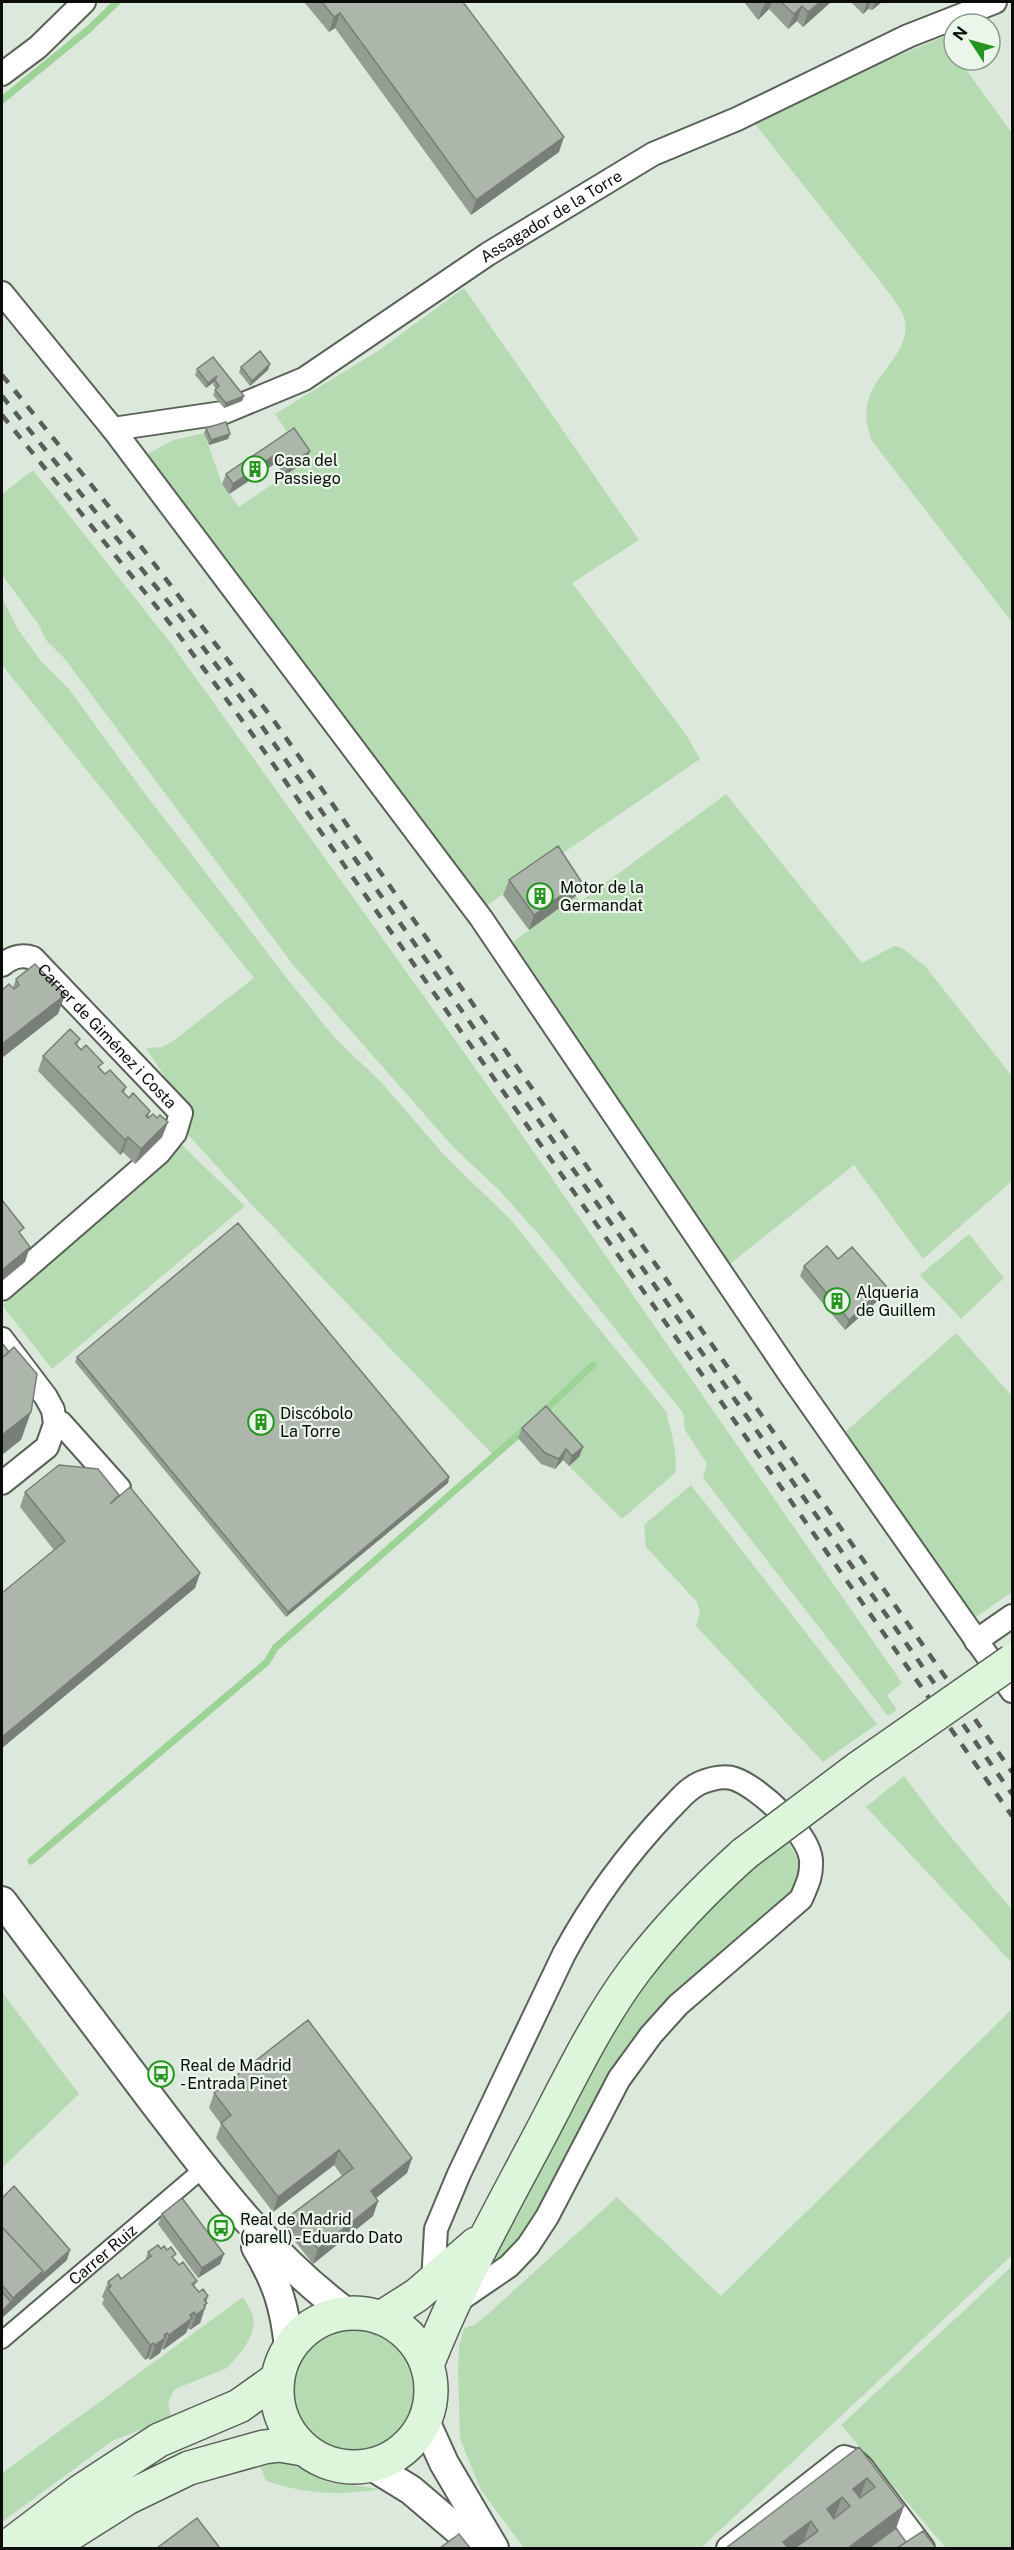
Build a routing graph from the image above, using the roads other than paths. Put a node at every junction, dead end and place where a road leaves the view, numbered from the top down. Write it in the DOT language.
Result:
graph roads {
  1 [pos="84,2"];
  2 [pos="995,2"];
  3 [pos="2,74"];
  4 [pos="2,293"];
  5 [pos="113,429"];
  6 [pos="4,957"];
  7 [pos="2,1288"];
  8 [pos="2,1339"];
  9 [pos="55,1424"];
  10 [pos="2,1483"];
  11 [pos="119,1488"];
  12 [pos="1012,1616"];
  13 [pos="976,1641"];
  14 [pos="1012,1661"];
  15 [pos="1012,1691"];
  16 [pos="2,1901"];
  17 [pos="204,2168"];
  18 [pos="223,2194"];
  19 [pos="442,2294"];
  20 [pos="347,2313"];
  21 [pos="381,2318"];
  22 [pos="2,2340"];
  23 [pos="289,2348"];
  24 [pos="427,2365"];
  25 [pos="277,2379"];
  26 [pos="425,2421"];
  27 [pos="159,2440"];
  28 [pos="303,2449"];
  29 [pos="372,2466"];
  30 [pos="2,2531"];
  31 [pos="6,2548"];
  32 [pos="48,2548"];
  33 [pos="479,2548"];
  34 [pos="494,2548"];
  35 [pos="728,2548"];
  36 [pos="923,2548"];
  1 -- 3 [label="street"];
  2 -- 5 [label="street, Assagador de la Torre"];
  4 -- 5 [label="street"];
  5 -- 13 [label="street"];
  6 -- 7 [label="street, Carrer de Giménez i Costa"];
  8 -- 9 [label="street"];
  9 -- 10 [label="street"];
  9 -- 11 [label="street"];
  12 -- 13 [label="street"];
  13 -- 15 [label="street"];
  14 -- 19 [label="main road, bridge"];
  16 -- 17 [label="street"];
  17 -- 18 [label="street"];
  17 -- 22 [label="street, Carrer Ruiz"];
  18 -- 20 [label="street"];
  18 -- 23 [label="street"];
  19 -- 19 [label="street"];
  19 -- 21 [label="main road"];
  19 -- 24 [label="main road"];
  20 -- 21 [label="main road"];
  20 -- 23 [label="main road"];
  21 -- 24 [label="main road"];
  23 -- 25 [label="main road"];
  24 -- 26 [label="main road"];
  25 -- 27 [label="main road"];
  25 -- 28 [label="main road"];
  26 -- 29 [label="main road"];
  26 -- 34 [label="street"];
  27 -- 30 [label="main road"];
  27 -- 31 [label="main road"];
  28 -- 29 [label="main road"];
  28 -- 32 [label="main road"];
  29 -- 33 [label="street"];
  35 -- 36 [label="street"];
}
